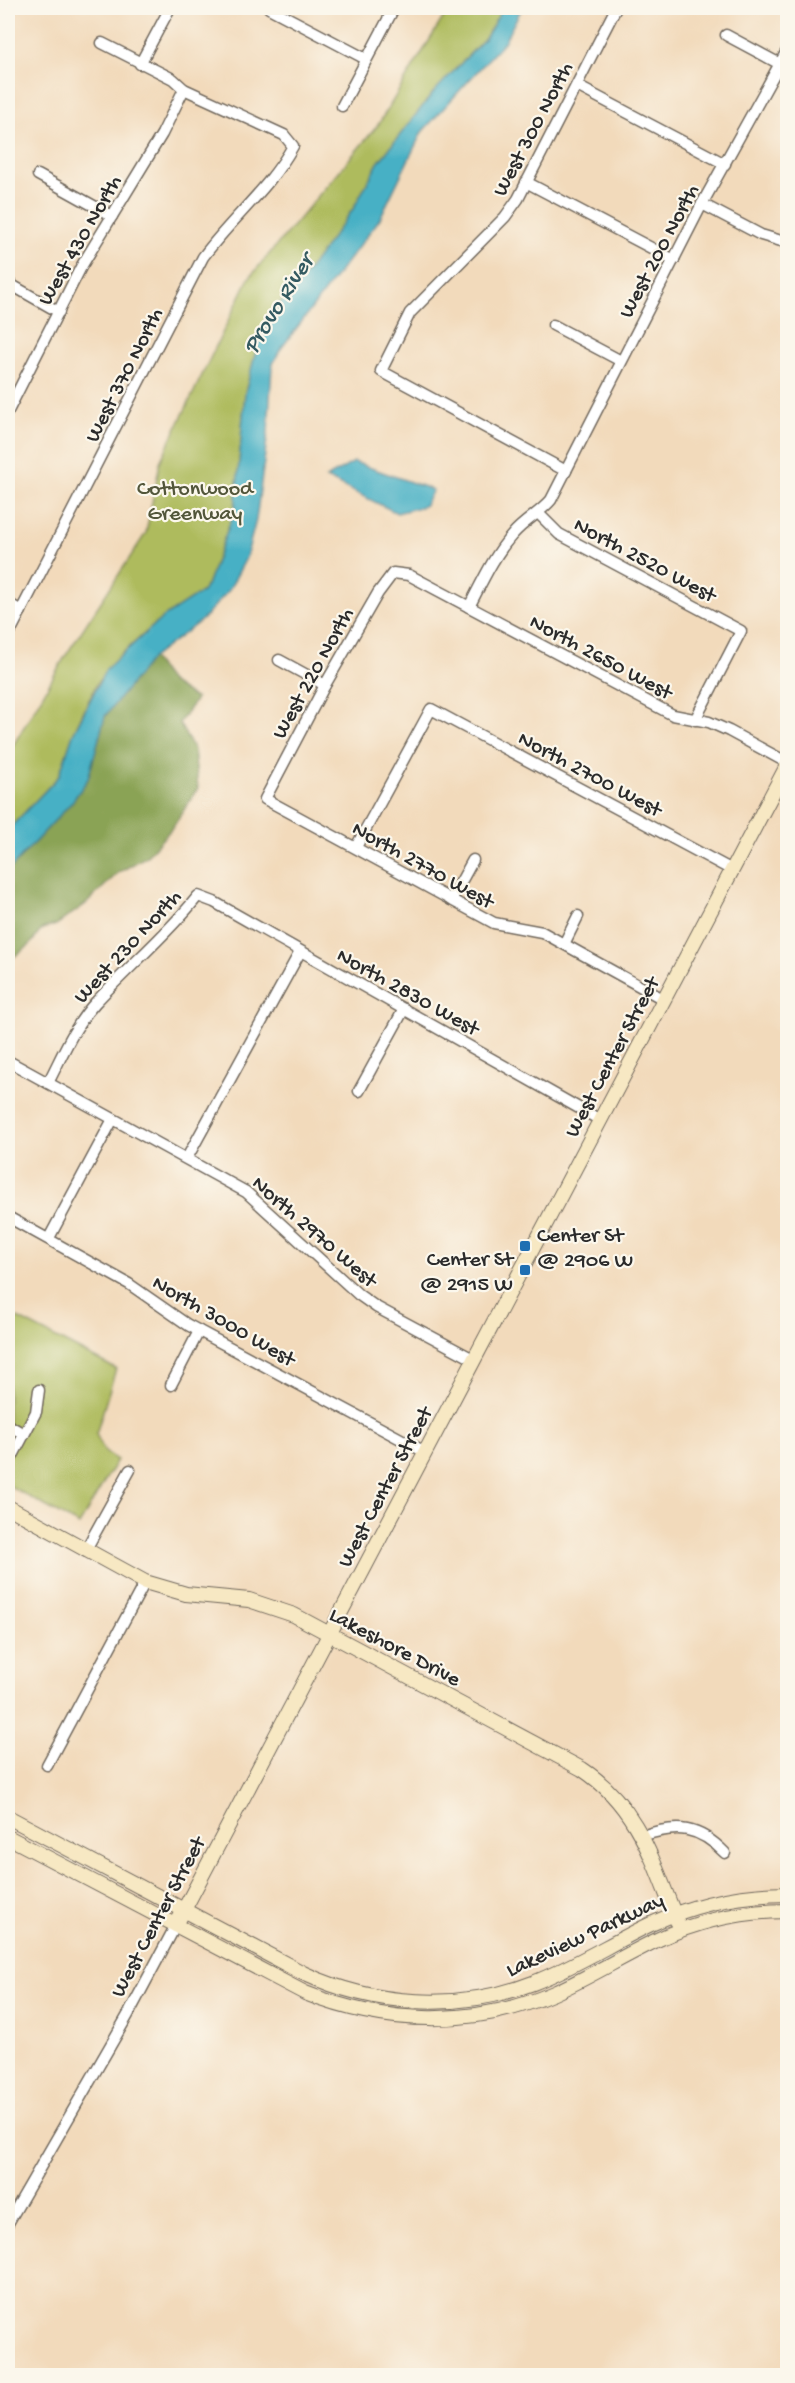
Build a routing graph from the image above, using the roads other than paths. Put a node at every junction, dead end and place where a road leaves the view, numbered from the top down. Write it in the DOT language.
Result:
graph roads {
  1 [pos="170,8"];
  2 [pos="269,8"];
  3 [pos="394,8"];
  4 [pos="616,8"];
  5 [pos="726,35"];
  6 [pos="102,43"];
  7 [pos="788,49"];
  8 [pos="366,59"];
  9 [pos="140,64"];
  10 [pos="780,64"];
  11 [pos="577,86"];
  12 [pos="184,89"];
  13 [pos="342,106"];
  14 [pos="725,164"];
  15 [pos="38,175"];
  16 [pos="526,182"];
  17 [pos="702,204"];
  18 [pos="112,216"];
  19 [pos="788,243"];
  20 [pos="674,260"];
  21 [pos="8,283"];
  22 [pos="59,312"];
  23 [pos="553,325"];
  24 [pos="621,361"];
  25 [pos="8,411"];
  26 [pos="566,471"];
  27 [pos="538,513"];
  28 [pos="401,573"];
  29 [pos="8,603"];
  30 [pos="468,607"];
  31 [pos="21,611"];
  32 [pos="8,636"];
  33 [pos="279,660"];
  34 [pos="325,685"];
  35 [pos="695,720"];
  36 [pos="788,763"];
  37 [pos="265,799"];
  38 [pos="356,847"];
  39 [pos="473,860"];
  40 [pos="732,870"];
  41 [pos="198,896"];
  42 [pos="452,900"];
  43 [pos="578,916"];
  44 [pos="564,944"];
  45 [pos="300,952"];
  46 [pos="663,999"];
  47 [pos="404,1009"];
  48 [pos="8,1061"];
  49 [pos="48,1083"];
  50 [pos="359,1091"];
  51 [pos="113,1119"];
  52 [pos="600,1120"];
  53 [pos="187,1158"];
  54 [pos="8,1217"];
  55 [pos="49,1238"];
  56 [pos="200,1330"];
  57 [pos="473,1359"];
  58 [pos="171,1384"];
  59 [pos="39,1390"];
  60 [pos="8,1425"];
  61 [pos="24,1434"];
  62 [pos="424,1452"];
  63 [pos="8,1465"];
  64 [pos="130,1470"];
  65 [pos="8,1507"];
  66 [pos="86,1551"];
  67 [pos="145,1582"];
  68 [pos="329,1633"];
  69 [pos="47,1765"];
  70 [pos="8,1817"];
  71 [pos="642,1836"];
  72 [pos="8,1837"];
  73 [pos="725,1853"];
  74 [pos="788,1894"];
  75 [pos="183,1911"];
  76 [pos="788,1911"];
  77 [pos="674,1914"];
  78 [pos="176,1925"];
  79 [pos="680,1930"];
  80 [pos="8,2223"];
  1 -- 9 [label="street"];
  2 -- 8 [label="street"];
  3 -- 8 [label="street"];
  4 -- 11 [label="street, West 300 North"];
  5 -- 10 [label="street"];
  6 -- 9 [label="street"];
  7 -- 10 [label="street, West 200 North"];
  8 -- 13 [label="street"];
  9 -- 12 [label="street"];
  10 -- 14 [label="street, West 200 North"];
  11 -- 14 [label="street"];
  11 -- 16 [label="street, West 300 North"];
  12 -- 18 [label="street, West 430 North"];
  12 -- 31 [label="street, West 370 North"];
  14 -- 17 [label="street, West 200 North"];
  15 -- 18 [label="street"];
  16 -- 20 [label="street"];
  16 -- 26 [label="street, West 300 North"];
  17 -- 19 [label="street"];
  17 -- 20 [label="street, West 200 North"];
  18 -- 22 [label="street, West 430 North"];
  20 -- 24 [label="street, West 200 North"];
  21 -- 22 [label="street"];
  22 -- 25 [label="street, West 430 North"];
  23 -- 24 [label="street"];
  24 -- 26 [label="street, West 200 North"];
  26 -- 27 [label="street, West 200 North"];
  27 -- 30 [label="street, West 200 North"];
  27 -- 35 [label="street, North 2520 West"];
  28 -- 30 [label="street, North 2650 West"];
  28 -- 34 [label="street, West 220 North"];
  29 -- 31 [label="street"];
  30 -- 35 [label="street, North 2650 West"];
  31 -- 32 [label="street, West 370 North"];
  33 -- 34 [label="street"];
  34 -- 37 [label="street, West 220 North"];
  35 -- 36 [label="street, North 2650 West"];
  36 -- 40 [label="main road, West Center Street"];
  37 -- 38 [label="street, North 2770 West"];
  38 -- 40 [label="street, North 2700 West"];
  38 -- 42 [label="street, North 2770 West"];
  39 -- 42 [label="street"];
  40 -- 46 [label="main road, West Center Street"];
  41 -- 45 [label="street, North 2830 West"];
  41 -- 49 [label="street, West 230 North"];
  42 -- 44 [label="street, North 2770 West"];
  43 -- 44 [label="street"];
  44 -- 46 [label="street, North 2770 West"];
  45 -- 47 [label="street, North 2830 West"];
  45 -- 53 [label="street"];
  46 -- 52 [label="main road, West Center Street"];
  47 -- 50 [label="street"];
  47 -- 52 [label="street, North 2830 West"];
  48 -- 49 [label="street, North 2970 West"];
  49 -- 51 [label="street, North 2970 West"];
  51 -- 53 [label="street, North 2970 West"];
  51 -- 55 [label="street"];
  52 -- 57 [label="main road, West Center Street"];
  53 -- 57 [label="street, North 2970 West"];
  54 -- 55 [label="street, North 3000 West"];
  55 -- 56 [label="street, North 3000 West"];
  56 -- 58 [label="street"];
  56 -- 62 [label="street, North 3000 West"];
  57 -- 62 [label="main road, West Center Street"];
  59 -- 61 [label="street"];
  60 -- 61 [label="street"];
  61 -- 63 [label="street"];
  62 -- 68 [label="main road, West Center Street"];
  64 -- 66 [label="street"];
  65 -- 66 [label="main road, Lakeshore Drive"];
  66 -- 67 [label="main road, Lakeshore Drive"];
  67 -- 68 [label="main road, Lakeshore Drive"];
  67 -- 69 [label="street"];
  68 -- 71 [label="main road, Lakeshore Drive"];
  68 -- 75 [label="main road, West Center Street"];
  70 -- 75 [label="main road, Lakeview Parkway"];
  71 -- 73 [label="street"];
  71 -- 77 [label="main road, Lakeshore Drive"];
  72 -- 78 [label="main road, Lakeview Parkway"];
  74 -- 77 [label="main road, Lakeview Parkway"];
  75 -- 77 [label="main road, Lakeview Parkway"];
  75 -- 78 [label="main road, West Center Street"];
  76 -- 79 [label="main road, Lakeview Parkway"];
  77 -- 79 [label="main road, Lakeshore Drive"];
  78 -- 79 [label="main road, Lakeview Parkway"];
  78 -- 80 [label="street, West Center Street"];
}
